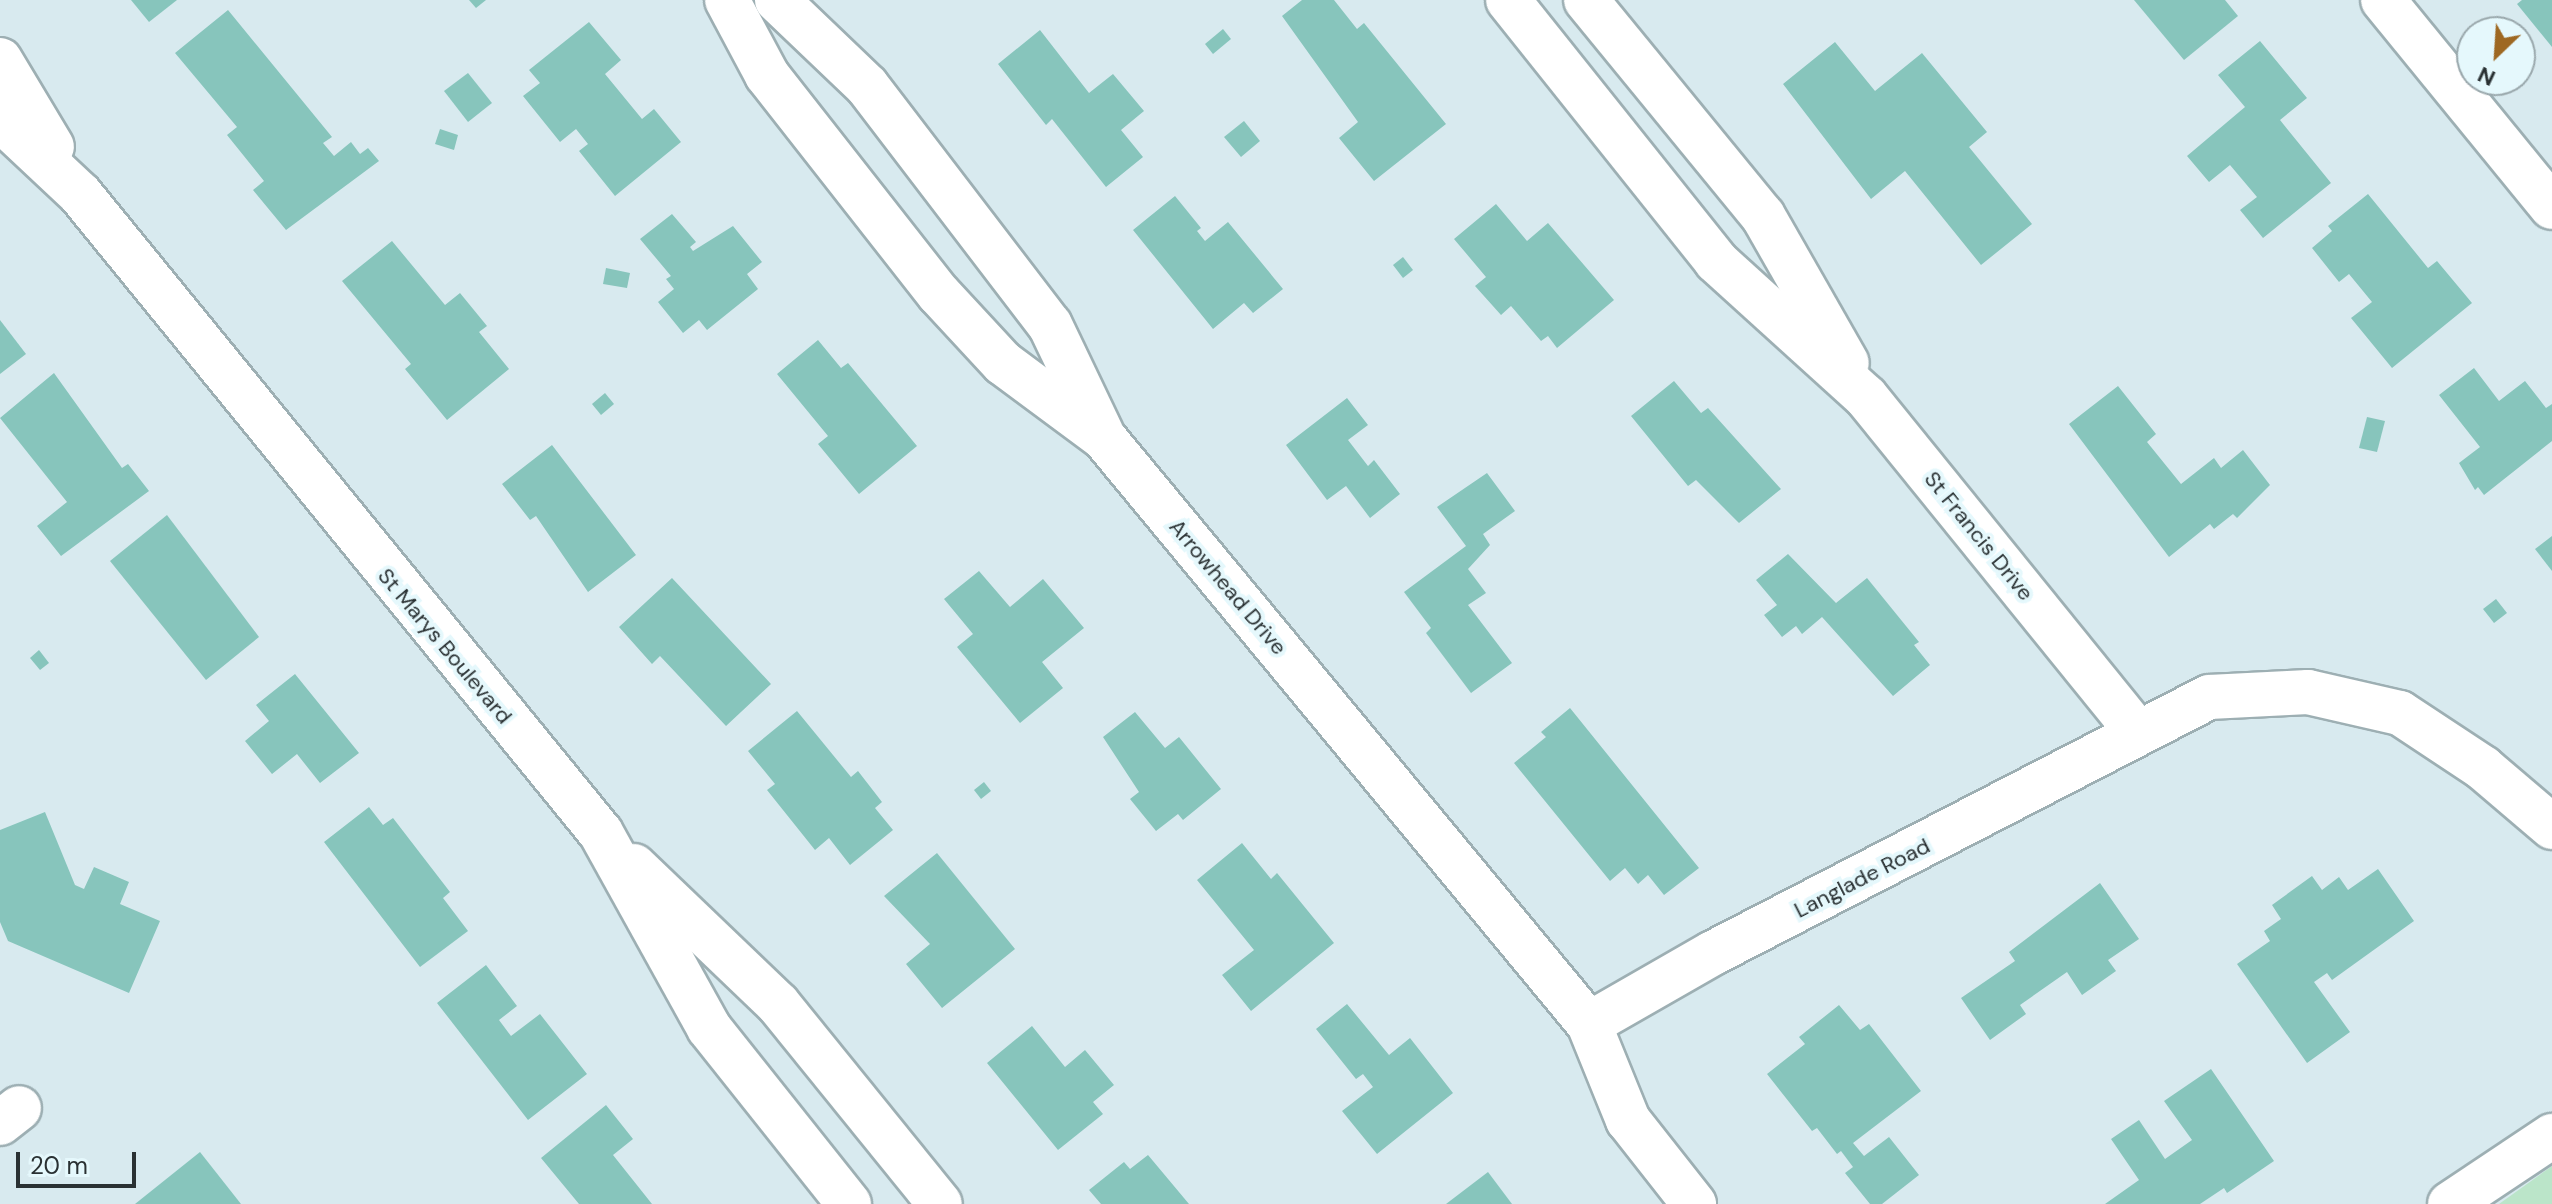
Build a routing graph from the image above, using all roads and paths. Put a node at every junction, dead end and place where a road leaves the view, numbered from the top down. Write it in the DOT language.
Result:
graph roads {
  1 [pos="727,0"];
  2 [pos="777,0"];
  3 [pos="1508,0"];
  4 [pos="1586,0"];
  5 [pos="2383,0"];
  6 [pos="0,60"];
  7 [pos="0,119"];
  8 [pos="80,194"];
  9 [pos="2552,207"];
  10 [pos="1866,397"];
  11 [pos="1104,438"];
  12 [pos="2136,731"];
  13 [pos="2552,827"];
  14 [pos="601,833"];
  15 [pos="1589,1024"];
  16 [pos="2552,1136"];
  17 [pos="849,1204"];
  18 [pos="940,1204"];
  19 [pos="1694,1204"];
  20 [pos="2450,1204"];
  1 -- 11 [label="street, Arrowhead Drive"];
  2 -- 11 [label="street"];
  3 -- 10 [label="street, St Francis Drive"];
  4 -- 10 [label="street"];
  5 -- 9 [label="street"];
  6 -- 8 [label="street"];
  7 -- 8 [label="street, St Marys Boulevard"];
  8 -- 14 [label="street, St Marys Boulevard"];
  10 -- 12 [label="street, St Francis Drive"];
  11 -- 15 [label="street, Arrowhead Drive"];
  12 -- 13 [label="street"];
  12 -- 15 [label="street, Langlade Road"];
  14 -- 17 [label="street, St Marys Boulevard"];
  14 -- 18 [label="street"];
  15 -- 19 [label="street, Arrowhead Drive"];
  16 -- 20 [label="street"];
}
